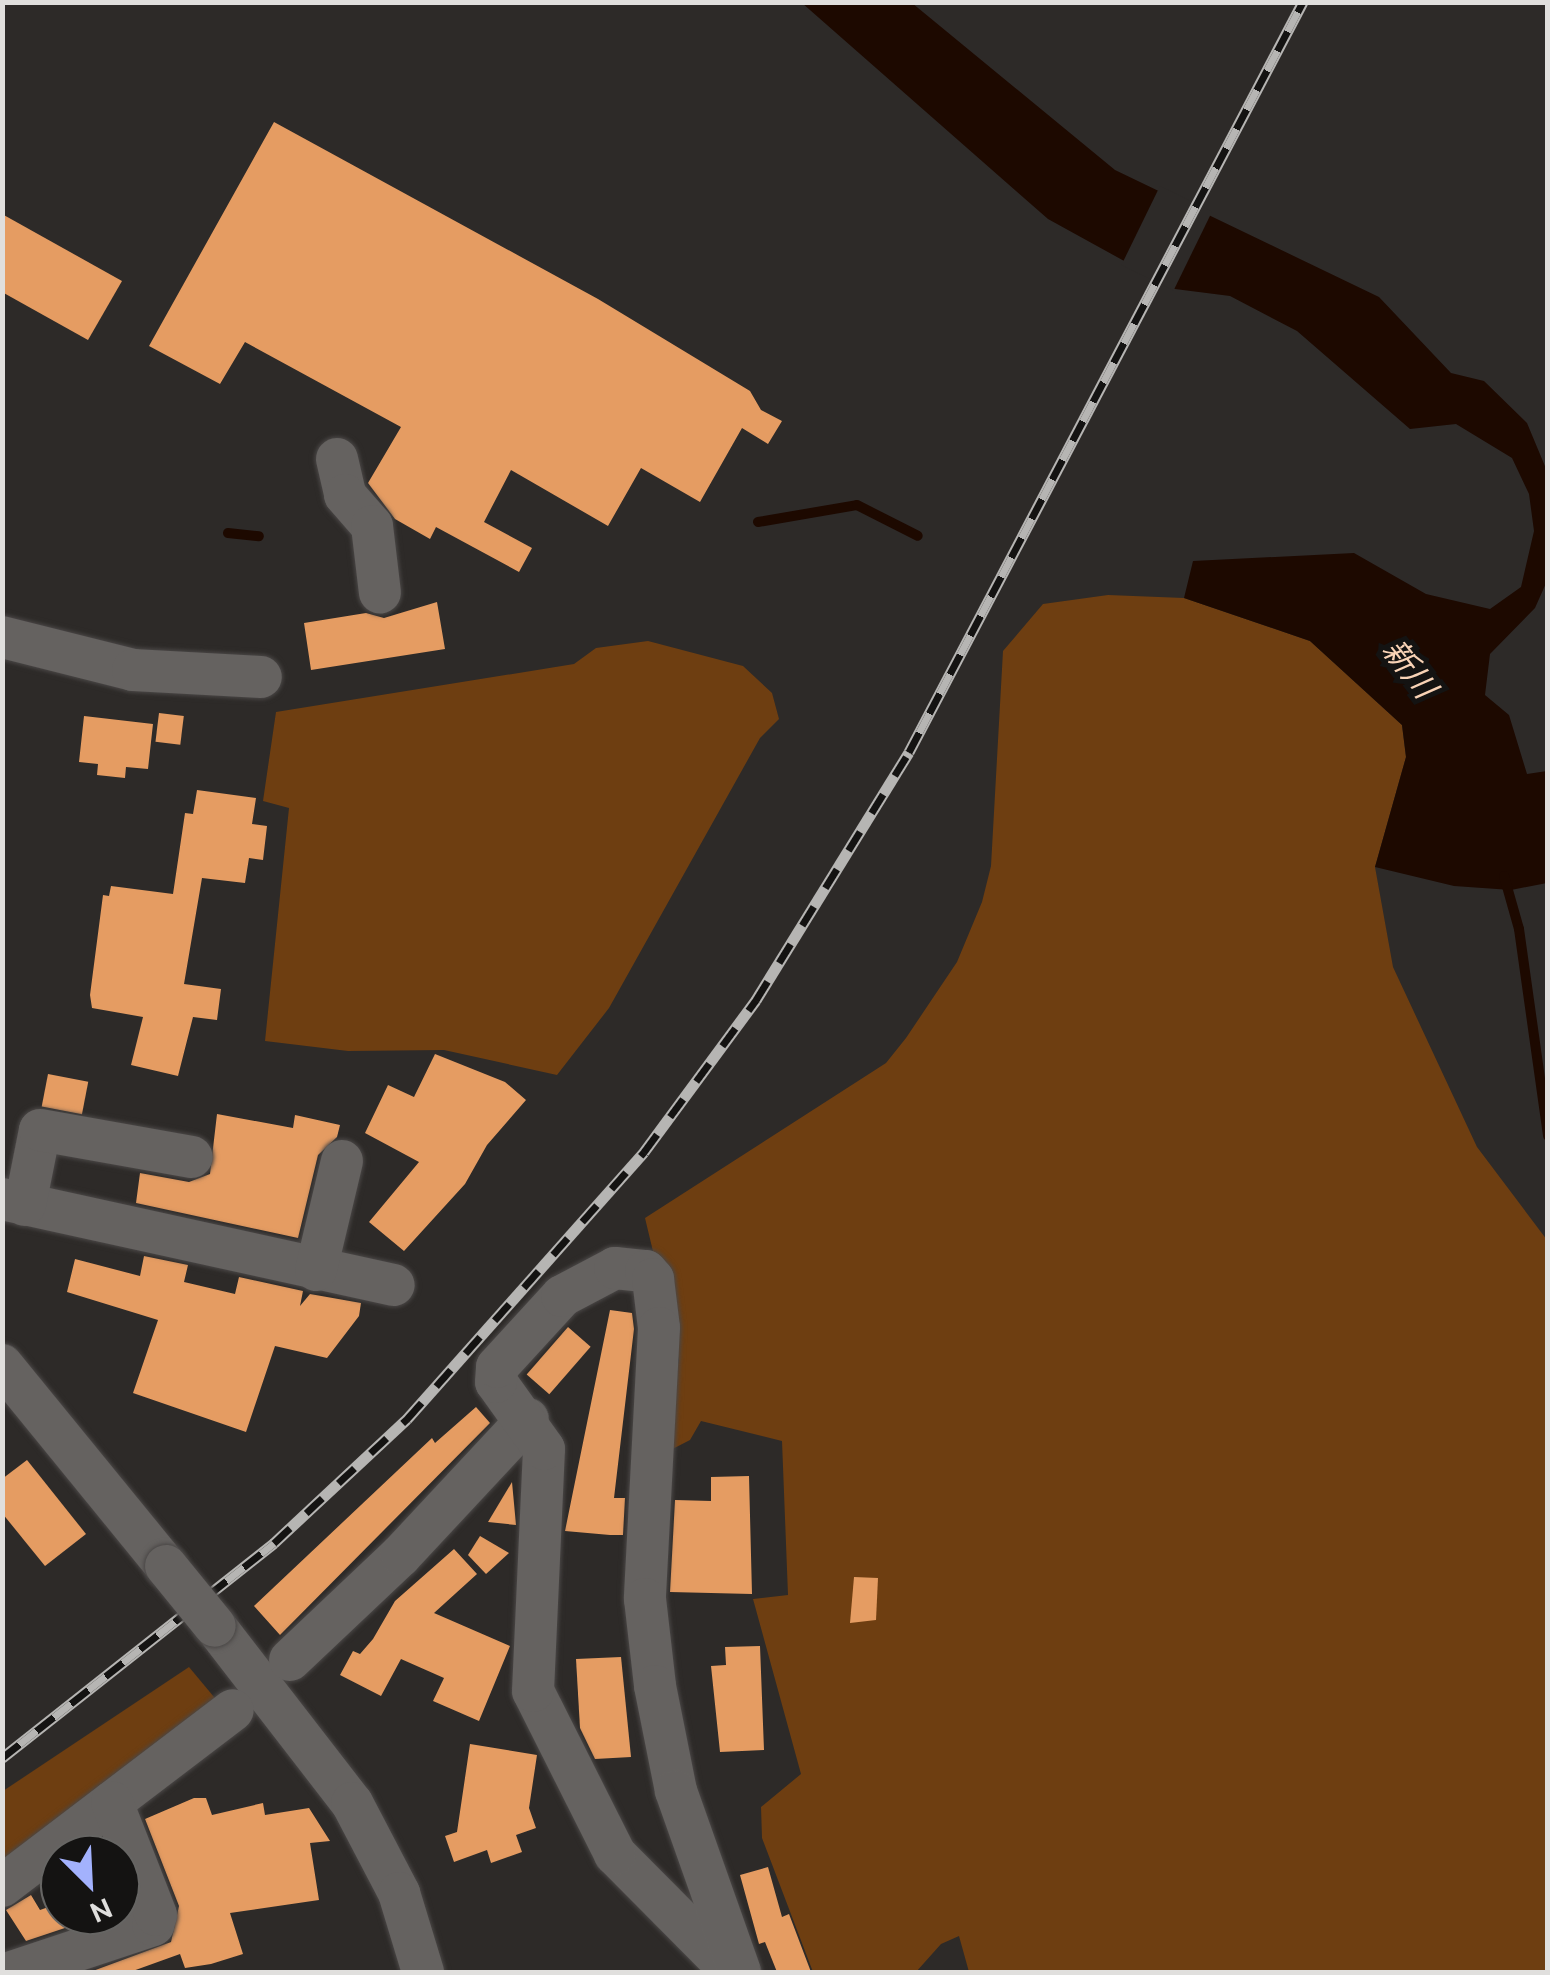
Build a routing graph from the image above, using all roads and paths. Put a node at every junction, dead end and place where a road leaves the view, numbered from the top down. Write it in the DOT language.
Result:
graph roads {
  1 [pos="337,459"];
  2 [pos="380,593"];
  3 [pos="2,637"];
  4 [pos="261,678"];
  5 [pos="192,1158"];
  6 [pos="342,1161"];
  7 [pos="14,1202"];
  8 [pos="316,1270"];
  9 [pos="394,1285"];
  10 [pos="2,1364"];
  11 [pos="528,1418"];
  12 [pos="290,1660"];
  13 [pos="226,1715"];
  14 [pos="112,1802"];
  15 [pos="2,1886"];
  16 [pos="12,1972"];
  17 [pos="423,1972"];
  18 [pos="732,1972"];
  19 [pos="740,1972"];
  1 -- 2 [label="street"];
  3 -- 4 [label="street"];
  5 -- 7 [label="street"];
  6 -- 8 [label="street"];
  7 -- 8 [label="street"];
  8 -- 9 [label="street"];
  10 -- 17 [label="street, bridge"];
  11 -- 12 [label="street"];
  11 -- 18 [label="street"];
  11 -- 19 [label="street"];
  13 -- 14 [label="street"];
  14 -- 15 [label="street"];
  14 -- 16 [label="street"];
}
